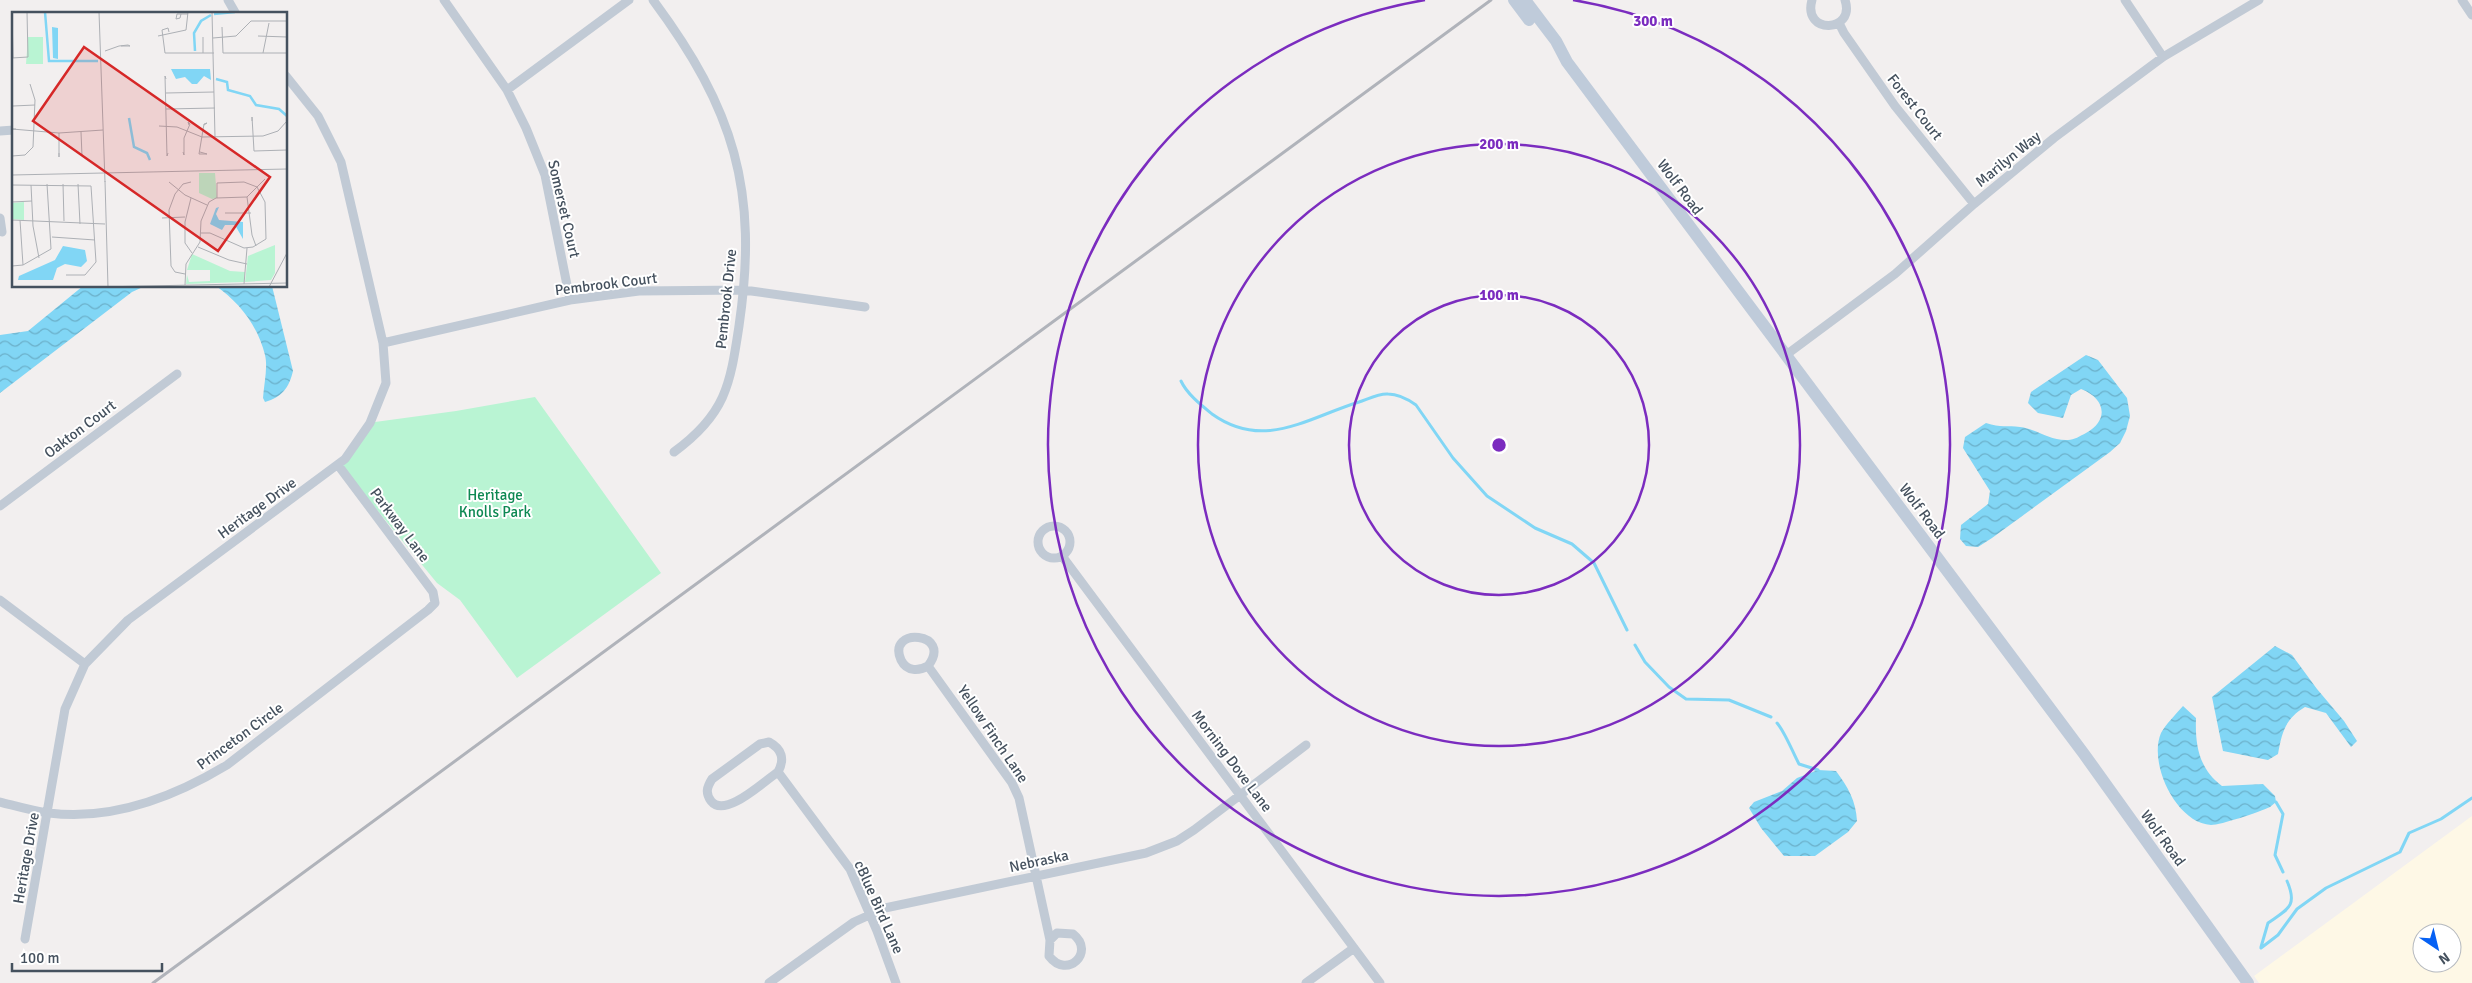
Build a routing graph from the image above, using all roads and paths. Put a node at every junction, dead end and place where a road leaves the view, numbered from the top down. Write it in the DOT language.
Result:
graph roads {
  1 [pos="228,0"];
  2 [pos="444,0"];
  3 [pos="629,0"];
  4 [pos="653,0"];
  5 [pos="1514,0"];
  6 [pos="1525,0"];
  7 [pos="1812,0"];
  8 [pos="1845,0"];
  9 [pos="2125,0"];
  10 [pos="2259,0"];
  11 [pos="2462,0"];
  12 [pos="235,12"];
  13 [pos="2472,15"];
  14 [pos="1839,22"];
  15 [pos="2163,57"];
  16 [pos="1567,62"];
  17 [pos="288,78"];
  18 [pos="507,90"];
  19 [pos="1974,204"];
  20 [pos="0,218"];
  21 [pos="2,232"];
  22 [pos="744,290"];
  23 [pos="570,300"];
  24 [pos="866,307"];
  25 [pos="383,344"];
  26 [pos="1786,355"];
  27 [pos="177,374"];
  28 [pos="674,452"];
  29 [pos="338,465"];
  30 [pos="0,506"];
  31 [pos="1062,556"];
  32 [pos="0,600"];
  33 [pos="435,603"];
  34 [pos="85,664"];
  35 [pos="928,666"];
  36 [pos="1306,746"];
  37 [pos="778,772"];
  38 [pos="1240,795"];
  39 [pos="0,802"];
  40 [pos="48,813"];
  41 [pos="1035,876"];
  42 [pos="870,914"];
  43 [pos="26,939"];
  44 [pos="1050,940"];
  45 [pos="1354,948"];
  46 [pos="769,983"];
  47 [pos="896,983"];
  48 [pos="1306,983"];
  49 [pos="1380,983"];
  50 [pos="2248,983"];
  1 -- 12 [label="street"];
  2 -- 18 [label="street, Somerset Court"];
  3 -- 18 [label="street"];
  4 -- 22 [label="street, Pembrook Drive"];
  5 -- 16 [label="main road, Wolf Road"];
  6 -- 16 [label="main road, Wolf Road"];
  7 -- 14 [label="street"];
  8 -- 14 [label="street"];
  9 -- 15 [label="street"];
  10 -- 15 [label="street, Marilyn Way"];
  11 -- 13 [label="street"];
  14 -- 19 [label="street, Forest Court"];
  15 -- 19 [label="street, Marilyn Way"];
  16 -- 26 [label="main road, Wolf Road"];
  17 -- 25 [label="street, Heritage Drive"];
  18 -- 23 [label="street, Somerset Court"];
  19 -- 26 [label="street, Marilyn Way"];
  20 -- 21 [label="street"];
  22 -- 23 [label="street, Pembrook Court"];
  22 -- 24 [label="street, Pembrook Court"];
  22 -- 28 [label="street, Pembrook Drive"];
  23 -- 25 [label="street, Pembrook Court"];
  25 -- 29 [label="street, Heritage Drive"];
  26 -- 50 [label="main road, Wolf Road"];
  27 -- 30 [label="street, Oakton Court"];
  29 -- 33 [label="street, Parkway Lane"];
  29 -- 34 [label="street, Heritage Drive"];
  31 -- 38 [label="street, Morning Dove Lane"];
  32 -- 34 [label="street"];
  33 -- 40 [label="street, Princeton Circle"];
  34 -- 40 [label="street, Heritage Drive"];
  35 -- 41 [label="street, Yellow Finch Lane"];
  36 -- 38 [label="street, Nebraska"];
  37 -- 37 [label="street"];
  37 -- 42 [label="street, cBlue Bird Lane"];
  38 -- 41 [label="street, Nebraska"];
  38 -- 45 [label="street, Morning Dove Lane"];
  39 -- 40 [label="street, Princeton Circle"];
  40 -- 43 [label="street, Heritage Drive"];
  41 -- 42 [label="street, Nebraska"];
  41 -- 44 [label="street, Yellow Finch Lane"];
  42 -- 46 [label="street, Nebraska"];
  42 -- 47 [label="street, cBlue Bird Lane"];
  45 -- 48 [label="street"];
  45 -- 49 [label="street, Morning Dove Lane"];
}
